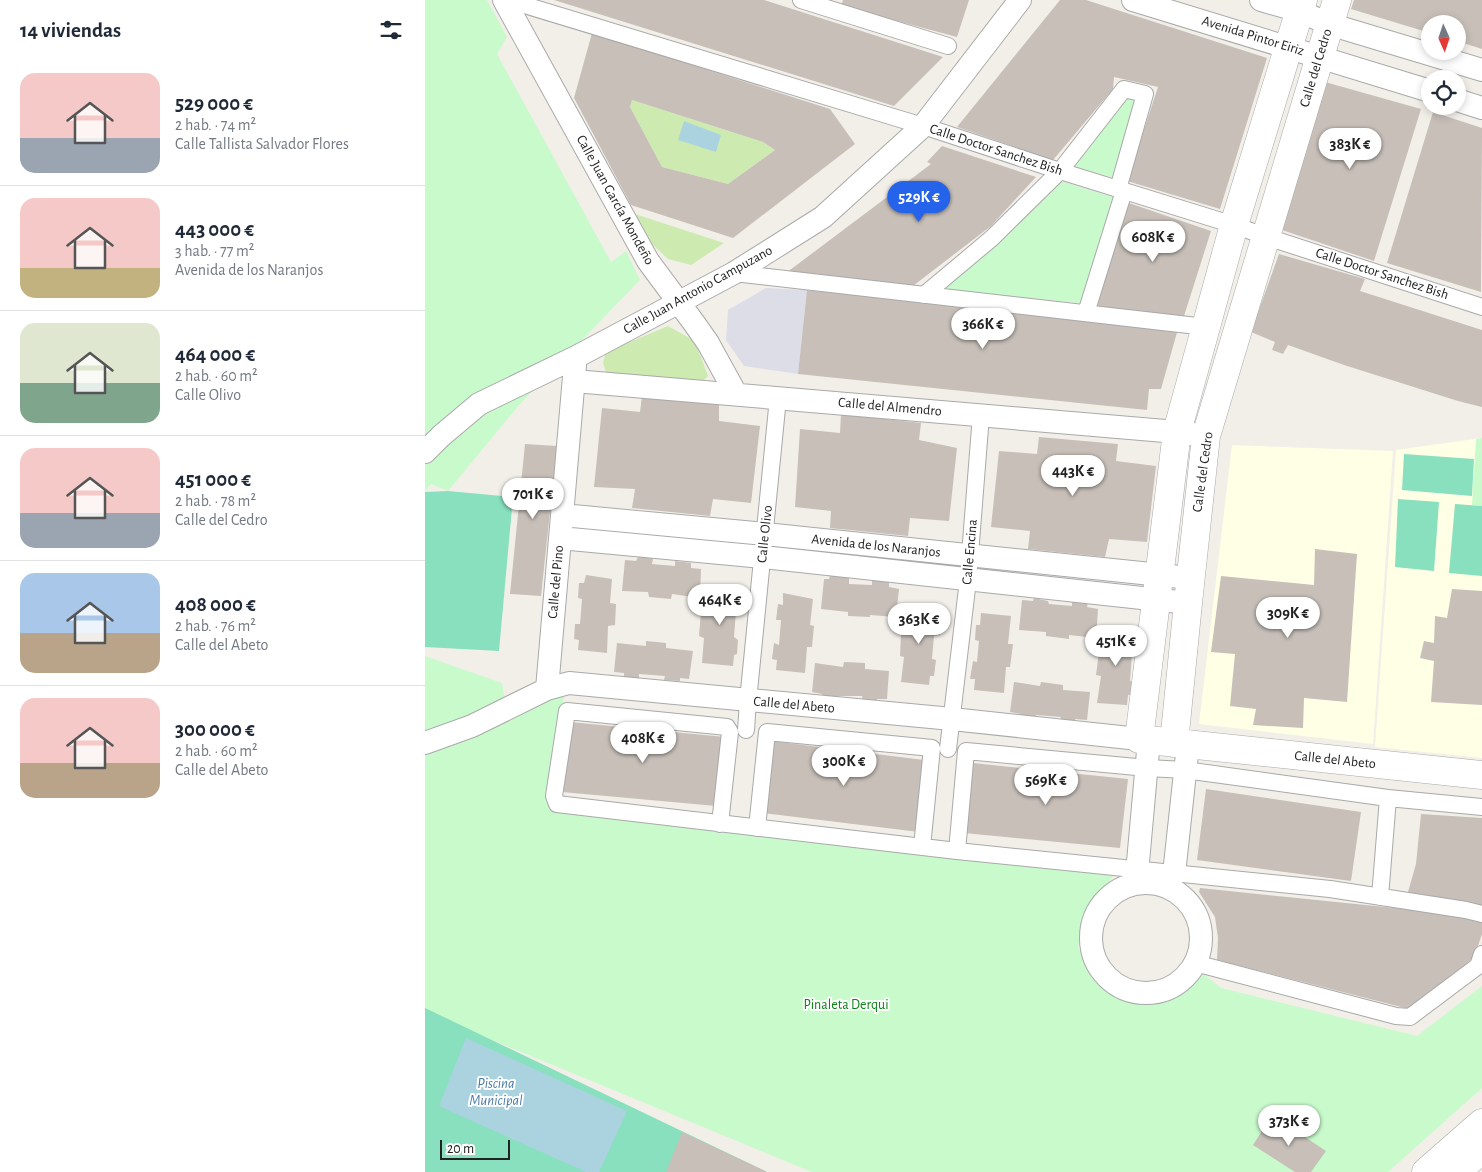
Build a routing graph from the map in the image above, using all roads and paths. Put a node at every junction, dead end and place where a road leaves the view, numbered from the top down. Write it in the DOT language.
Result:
graph roads {
  1 [pos="504,0"];
  2 [pos="508,0"];
  3 [pos="801,0"];
  4 [pos="1019,0"];
  5 [pos="1133,0"];
  6 [pos="1261,0"];
  7 [pos="834,5"];
  8 [pos="1301,5"];
  9 [pos="1333,12"];
  10 [pos="948,46"];
  11 [pos="1288,46"];
  12 [pos="1319,57"];
  13 [pos="1482,70"];
  14 [pos="1421,88"];
  15 [pos="1466,103"];
  16 [pos="1482,108"];
  17 [pos="923,126"];
  18 [pos="1060,171"];
  19 [pos="1121,190"];
  20 [pos="1234,224"];
  21 [pos="1267,237"];
  22 [pos="734,273"];
  23 [pos="924,295"];
  24 [pos="680,302"];
  25 [pos="1482,307"];
  26 [pos="1086,313"];
  27 [pos="1206,327"];
  28 [pos="576,357"];
  29 [pos="574,381"];
  30 [pos="736,394"];
  31 [pos="778,398"];
  32 [pos="981,415"];
  33 [pos="1177,432"];
  34 [pos="1206,436"];
  35 [pos="425,452"];
  36 [pos="562,515"];
  37 [pos="765,534"];
  38 [pos="560,538"];
  39 [pos="969,556"];
  40 [pos="763,557"];
  41 [pos="968,580"];
  42 [pos="1158,587"];
  43 [pos="1189,590"];
  44 [pos="547,689"];
  45 [pos="748,701"];
  46 [pos="952,719"];
  47 [pos="727,727"];
  48 [pos="746,730"];
  49 [pos="767,732"];
  50 [pos="425,744"];
  51 [pos="1167,747"];
  52 [pos="940,749"];
  53 [pos="966,751"];
  54 [pos="1147,768"];
  55 [pos="1482,775"];
  56 [pos="1388,798"];
  57 [pos="1482,807"];
  58 [pos="721,824"];
  59 [pos="757,828"];
  60 [pos="922,846"];
  61 [pos="957,850"];
  62 [pos="1137,877"];
  63 [pos="1170,880"];
  64 [pos="1380,897"];
  65 [pos="1482,914"];
  66 [pos="1482,954"];
  67 [pos="1195,964"];
  68 [pos="1482,1123"];
  69 [pos="1482,1149"];
  70 [pos="1425,1172"];
  71 [pos="1456,1172"];
  1 -- 24 [label="street, Calle Juan García Mondeño"];
  2 -- 17 [label="street, Calle Doctor Sanchez Bish"];
  3 -- 7 [label="street"];
  4 -- 17 [label="street, Calle Juan Antonio Campuzano"];
  5 -- 11 [label="street, Avenida Pintor Eiriz"];
  6 -- 8 [label="street"];
  7 -- 10 [label="street"];
  8 -- 9 [label="street"];
  8 -- 11 [label="street, Calle del Cedro"];
  9 -- 12 [label="street, Calle del Cedro"];
  9 -- 13 [label="street"];
  11 -- 12 [label="street, Avenida Pintor Eiriz"];
  11 -- 20 [label="street, Calle del Cedro"];
  12 -- 14 [label="street, Avenida Pintor Eiriz"];
  12 -- 21 [label="street, Calle del Cedro"];
  15 -- 16 [label="street"];
  17 -- 18 [label="street, Calle Doctor Sanchez Bish"];
  17 -- 22 [label="street, Calle Juan Antonio Campuzano"];
  18 -- 19 [label="street, Calle Doctor Sanchez Bish"];
  18 -- 19 [label="street"];
  18 -- 23 [label="street"];
  19 -- 20 [label="street, Calle Doctor Sanchez Bish"];
  19 -- 26 [label="street"];
  20 -- 21 [label="street, Calle Doctor Sanchez Bish"];
  20 -- 27 [label="street, Calle del Cedro"];
  21 -- 25 [label="street, Calle Doctor Sanchez Bish"];
  21 -- 34 [label="street, Calle del Cedro"];
  22 -- 23 [label="street"];
  22 -- 24 [label="street, Calle Juan Antonio Campuzano"];
  23 -- 26 [label="street"];
  24 -- 28 [label="street, Calle Juan Antonio Campuzano"];
  24 -- 30 [label="street, Calle Juan García Mondeño"];
  26 -- 27 [label="street"];
  27 -- 33 [label="street, Calle del Cedro"];
  28 -- 29 [label="street, Calle del Pino"];
  28 -- 35 [label="street, Calle Juan Antonio Campuzano"];
  29 -- 30 [label="street, Calle del Almendro"];
  29 -- 36 [label="street, Calle del Pino"];
  30 -- 31 [label="street, Calle del Almendro"];
  31 -- 32 [label="street, Calle del Almendro"];
  31 -- 37 [label="street, Calle Olivo"];
  32 -- 33 [label="street, Calle del Almendro"];
  32 -- 39 [label="street, Calle Encina"];
  33 -- 34 [label="street, Calle del Almendro"];
  33 -- 42 [label="street, Calle del Cedro"];
  34 -- 43 [label="street, Calle del Cedro"];
  36 -- 37 [label="street, Avenida de los Naranjos"];
  36 -- 38 [label="street, Calle del Pino"];
  37 -- 39 [label="street, Avenida de los Naranjos"];
  37 -- 40 [label="street, Calle Olivo"];
  38 -- 40 [label="street, Avenida de los Naranjos"];
  38 -- 44 [label="street, Calle del Pino"];
  39 -- 41 [label="street, Calle Encina"];
  39 -- 42 [label="street, Avenida de los Naranjos"];
  40 -- 41 [label="street, Avenida de los Naranjos"];
  40 -- 45 [label="street, Calle Olivo"];
  41 -- 42 [label="street, Avenida de los Naranjos"];
  41 -- 46 [label="street, Calle Encina"];
  42 -- 43 [label="street, Avenida de los Naranjos"];
  42 -- 51 [label="street, Calle del Cedro"];
  43 -- 51 [label="street, Calle del Cedro"];
  44 -- 45 [label="street, Calle del Abeto"];
  44 -- 50 [label="street, Calle del Abeto"];
  45 -- 46 [label="street, Calle del Abeto"];
  45 -- 48 [label="street, Calle Olivo"];
  46 -- 51 [label="street, Calle del Abeto"];
  46 -- 52 [label="street, Calle Encina"];
  47 -- 48 [label="street"];
  47 -- 58 [label="street"];
  47 -- 58 [label="street"];
  48 -- 49 [label="street"];
  49 -- 52 [label="street"];
  49 -- 59 [label="street"];
  51 -- 54 [label="street, Calle del Cedro"];
  51 -- 54 [label="street"];
  51 -- 55 [label="street, Calle del Abeto"];
  51 -- 56 [label="street"];
  51 -- 63 [label="street, Calle del Cedro"];
  52 -- 53 [label="street"];
  52 -- 60 [label="street, Calle Encina"];
  53 -- 54 [label="street"];
  53 -- 61 [label="street"];
  54 -- 62 [label="street, Calle del Cedro"];
  56 -- 57 [label="street"];
  56 -- 64 [label="street"];
  58 -- 59 [label="street"];
  59 -- 60 [label="street"];
  60 -- 61 [label="street"];
  61 -- 62 [label="street"];
  62 -- 63 [label="street"];
  62 -- 67 [label="street"];
  63 -- 64 [label="street"];
  63 -- 67 [label="street"];
  64 -- 65 [label="street"];
  66 -- 67 [label="street"];
  68 -- 70 [label="street"];
  69 -- 71 [label="street"];
}
